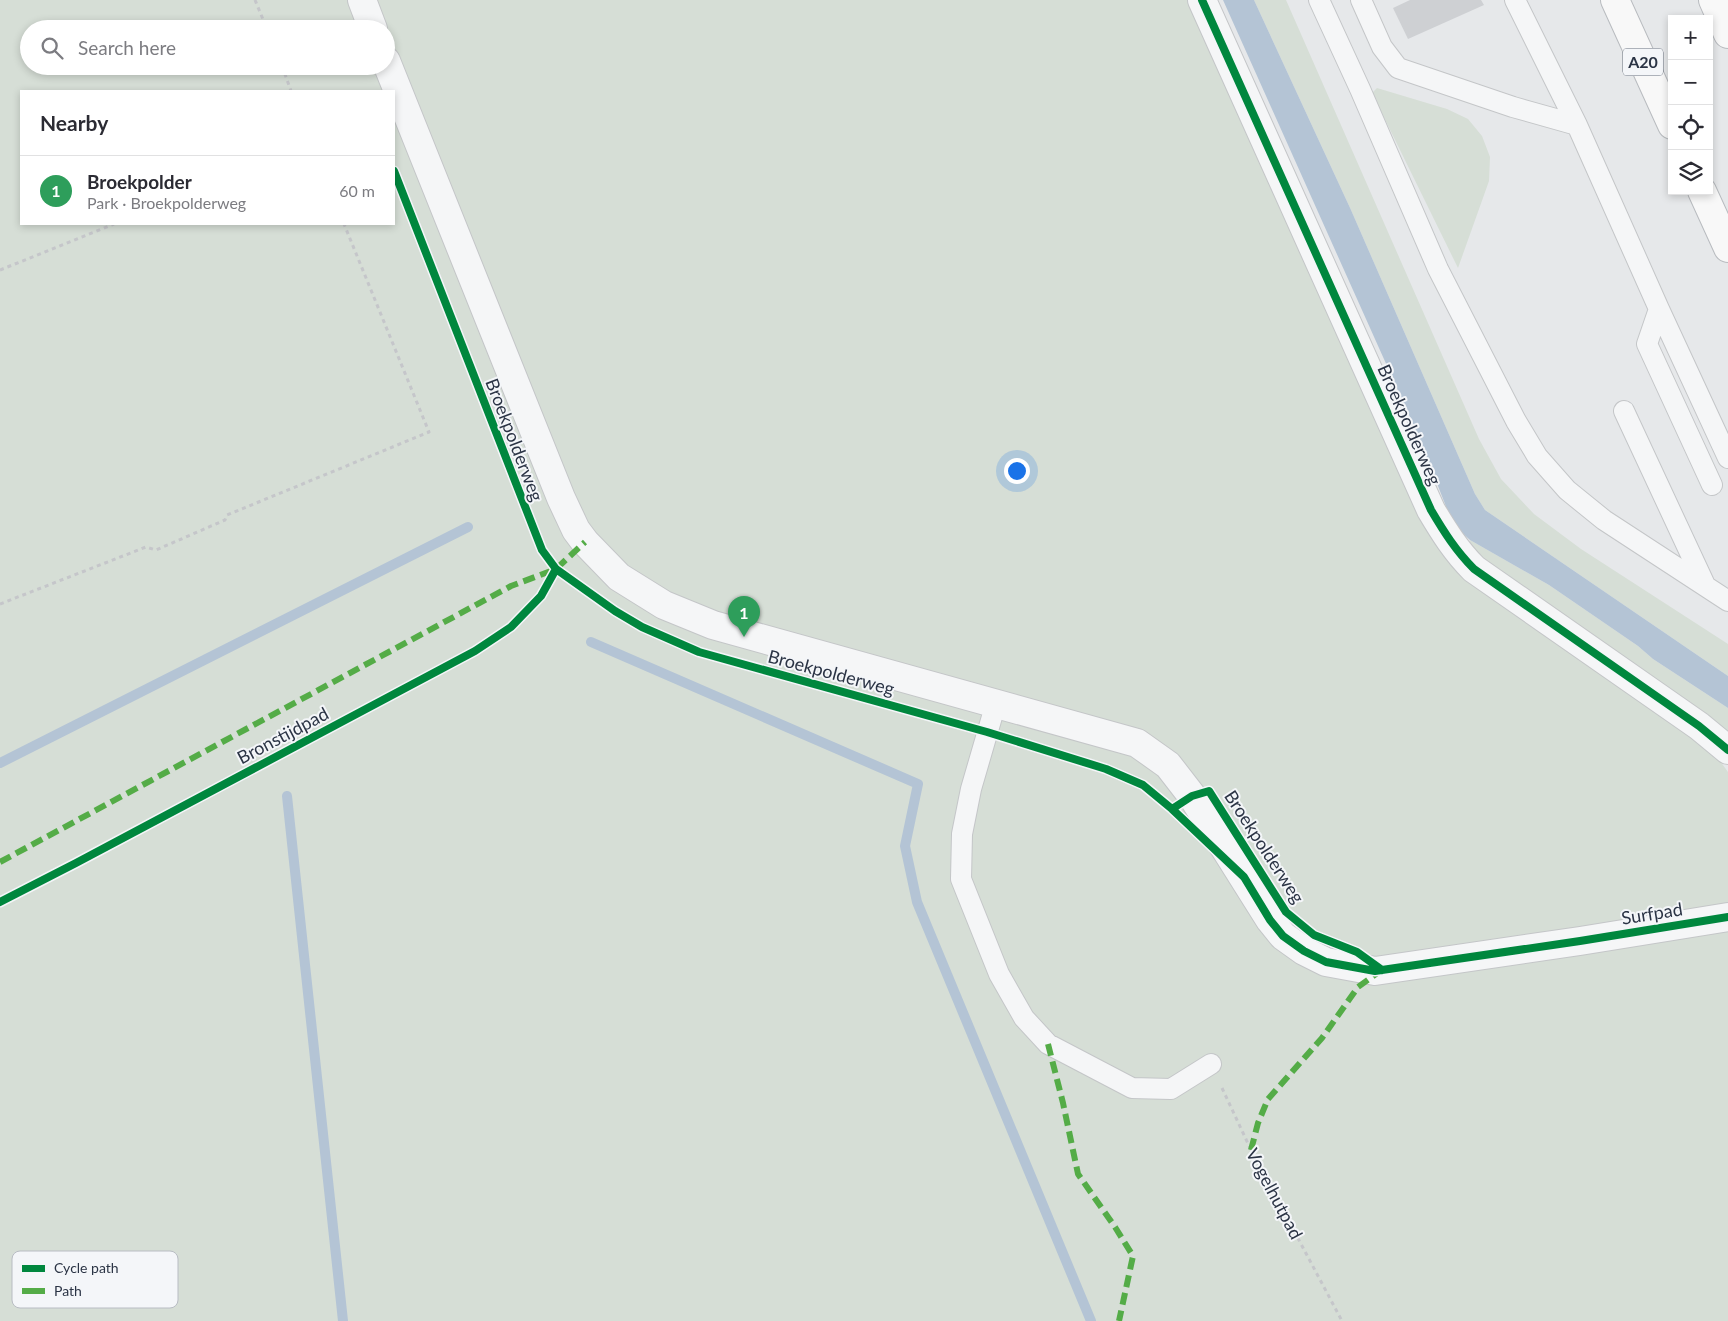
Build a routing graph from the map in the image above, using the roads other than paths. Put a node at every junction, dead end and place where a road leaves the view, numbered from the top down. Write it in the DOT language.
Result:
graph roads {
  1 [pos="362,0"];
  2 [pos="1202,0"];
  3 [pos="1319,0"];
  4 [pos="1361,0"];
  5 [pos="1515,0"];
  6 [pos="1615,0"];
  7 [pos="1713,0"];
  8 [pos="370,20"];
  9 [pos="1728,34"];
  10 [pos="391,75"];
  11 [pos="1668,116"];
  12 [pos="1577,125"];
  13 [pos="1704,195"];
  14 [pos="1728,248"];
  15 [pos="1659,309"];
  16 [pos="1624,410"];
  17 [pos="1728,458"];
  18 [pos="1712,485"];
  19 [pos="1705,585"];
  20 [pos="1728,601"];
  21 [pos="996,703"];
  22 [pos="1728,750"];
  23 [pos="1728,917"];
  24 [pos="1580,941"];
  25 [pos="1211,1064"];
  1 -- 8 [label="street"];
  2 -- 22 [label="street, Broekpolderweg"];
  3 -- 19 [label="lane"];
  4 -- 12 [label="lane"];
  5 -- 12 [label="lane"];
  6 -- 11 [label="highway, A20"];
  7 -- 9 [label="highway"];
  10 -- 21 [label="street, Broekpolderweg"];
  12 -- 15 [label="lane"];
  13 -- 14 [label="highway"];
  15 -- 17 [label="lane"];
  15 -- 18 [label="lane"];
  16 -- 19 [label="lane"];
  19 -- 20 [label="lane"];
  21 -- 24 [label="street, Broekpolderweg"];
  21 -- 25 [label="lane"];
  23 -- 24 [label="street, Surfpad"];
}
